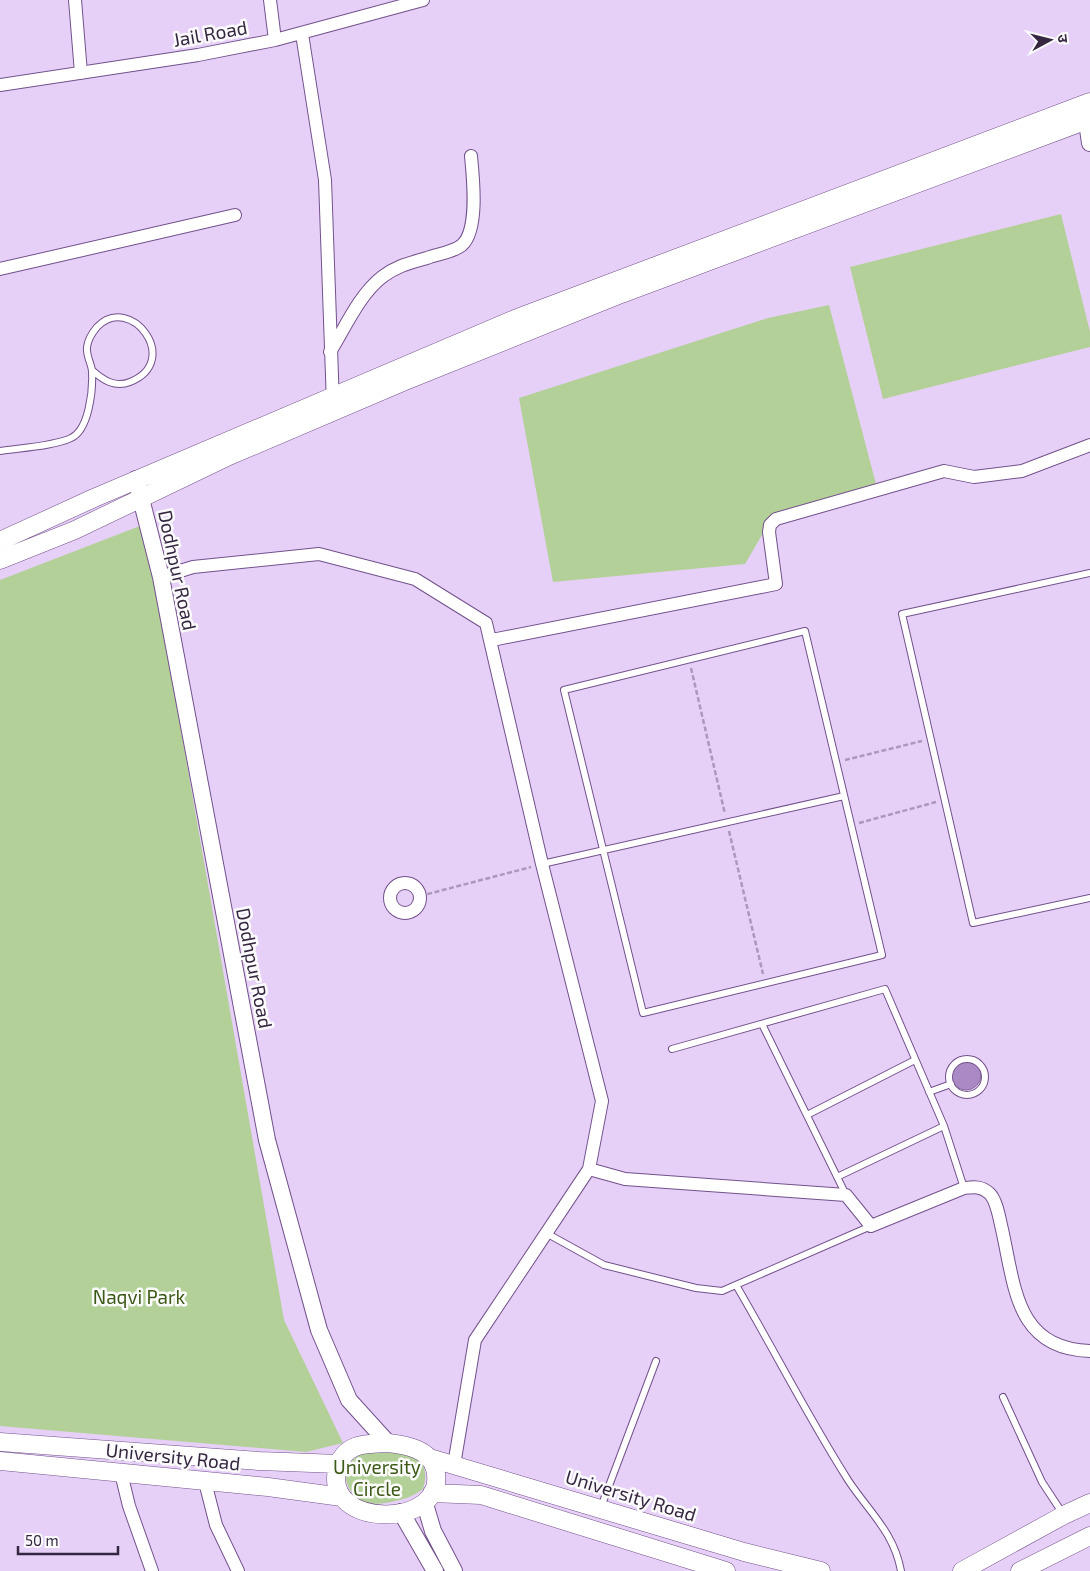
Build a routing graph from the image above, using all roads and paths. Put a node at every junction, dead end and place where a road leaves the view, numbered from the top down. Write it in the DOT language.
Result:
graph roads {
  1 [pos="75,0"];
  2 [pos="270,0"];
  3 [pos="422,0"];
  4 [pos="302,34"];
  5 [pos="275,40"];
  6 [pos="81,73"];
  7 [pos="0,85"];
  8 [pos="1088,111"];
  9 [pos="1090,143"];
  10 [pos="471,156"];
  11 [pos="235,215"];
  12 [pos="0,269"];
  13 [pos="330,352"];
  14 [pos="93,370"];
  15 [pos="333,404"];
  16 [pos="1090,444"];
  17 [pos="0,451"];
  18 [pos="136,480"];
  19 [pos="141,498"];
  20 [pos="0,541"];
  21 [pos="0,560"];
  22 [pos="1090,573"];
  23 [pos="161,578"];
  24 [pos="492,640"];
  25 [pos="931,739"];
  26 [pos="836,762"];
  27 [pos="844,796"];
  28 [pos="945,800"];
  29 [pos="851,826"];
  30 [pos="603,850"];
  31 [pos="542,864"];
  32 [pos="420,896"];
  33 [pos="1090,898"];
  34 [pos="762,1024"];
  35 [pos="672,1049"];
  36 [pos="915,1060"];
  37 [pos="951,1084"];
  38 [pos="929,1092"];
  39 [pos="807,1116"];
  40 [pos="944,1126"];
  41 [pos="589,1168"];
  42 [pos="837,1177"];
  43 [pos="964,1188"];
  44 [pos="846,1195"];
  45 [pos="871,1226"];
  46 [pos="546,1233"];
  47 [pos="736,1285"];
  48 [pos="1090,1351"];
  49 [pos="656,1362"];
  50 [pos="1003,1397"];
  51 [pos="0,1442"];
  52 [pos="388,1443"];
  53 [pos="430,1458"];
  54 [pos="0,1461"];
  55 [pos="339,1464"];
  56 [pos="454,1466"];
  57 [pos="121,1473"];
  58 [pos="205,1482"];
  59 [pos="342,1497"];
  60 [pos="429,1499"];
  61 [pos="1090,1503"];
  62 [pos="601,1508"];
  63 [pos="401,1512"];
  64 [pos="1064,1515"];
  65 [pos="1090,1536"];
  66 [pos="152,1571"];
  67 [pos="238,1571"];
  68 [pos="435,1571"];
  69 [pos="454,1571"];
  70 [pos="726,1571"];
  71 [pos="821,1571"];
  72 [pos="901,1571"];
  73 [pos="962,1571"];
  74 [pos="1020,1571"];
  1 -- 6 [label="street"];
  2 -- 5 [label="street"];
  3 -- 4 [label="street, Jail Road"];
  4 -- 5 [label="street, Jail Road"];
  4 -- 13 [label="street"];
  5 -- 6 [label="street, Jail Road"];
  6 -- 7 [label="street, Jail Road"];
  8 -- 9 [label="street"];
  8 -- 15 [label="main road"];
  10 -- 13 [label="street"];
  11 -- 12 [label="street"];
  13 -- 15 [label="street"];
  14 -- 14 [label="lane"];
  14 -- 17 [label="lane"];
  15 -- 18 [label="main road"];
  15 -- 19 [label="main road"];
  16 -- 24 [label="street"];
  18 -- 19 [label="street, Dodhpur Road"];
  18 -- 20 [label="main road"];
  19 -- 21 [label="main road"];
  19 -- 23 [label="street, Dodhpur Road"];
  22 -- 25 [label="lane"];
  23 -- 24 [label="street"];
  23 -- 52 [label="street, Dodhpur Road"];
  24 -- 31 [label="street"];
  25 -- 26 [label="path"];
  25 -- 28 [label="lane"];
  26 -- 27 [label="lane"];
  26 -- 30 [label="lane"];
  27 -- 29 [label="lane"];
  27 -- 30 [label="lane"];
  28 -- 29 [label="path"];
  28 -- 33 [label="lane"];
  29 -- 30 [label="lane"];
  30 -- 31 [label="lane"];
  31 -- 32 [label="path"];
  31 -- 41 [label="street"];
  34 -- 35 [label="lane"];
  34 -- 36 [label="lane"];
  34 -- 39 [label="lane"];
  36 -- 38 [label="lane"];
  36 -- 39 [label="lane"];
  37 -- 37 [label="lane"];
  37 -- 38 [label="lane"];
  38 -- 40 [label="lane"];
  39 -- 42 [label="lane"];
  40 -- 42 [label="lane"];
  40 -- 43 [label="lane"];
  41 -- 44 [label="street"];
  41 -- 46 [label="street"];
  42 -- 44 [label="lane"];
  43 -- 45 [label="street"];
  43 -- 48 [label="street"];
  44 -- 45 [label="street"];
  45 -- 47 [label="lane"];
  46 -- 47 [label="lane"];
  46 -- 56 [label="street"];
  47 -- 72 [label="lane"];
  49 -- 62 [label="lane"];
  50 -- 64 [label="lane"];
  51 -- 55 [label="main road, University Road"];
  52 -- 53 [label="main road"];
  52 -- 55 [label="main road"];
  53 -- 56 [label="main road, University Road"];
  53 -- 60 [label="main road"];
  54 -- 57 [label="main road, University Road"];
  55 -- 59 [label="main road"];
  56 -- 62 [label="main road, University Road"];
  57 -- 58 [label="main road, University Road"];
  57 -- 66 [label="street"];
  58 -- 59 [label="main road, University Road"];
  58 -- 67 [label="street"];
  59 -- 63 [label="main road"];
  60 -- 63 [label="main road"];
  60 -- 69 [label="street"];
  60 -- 70 [label="main road"];
  61 -- 64 [label="main road"];
  62 -- 71 [label="main road, University Road"];
  63 -- 68 [label="street"];
  64 -- 73 [label="main road"];
  65 -- 74 [label="main road"];
}
